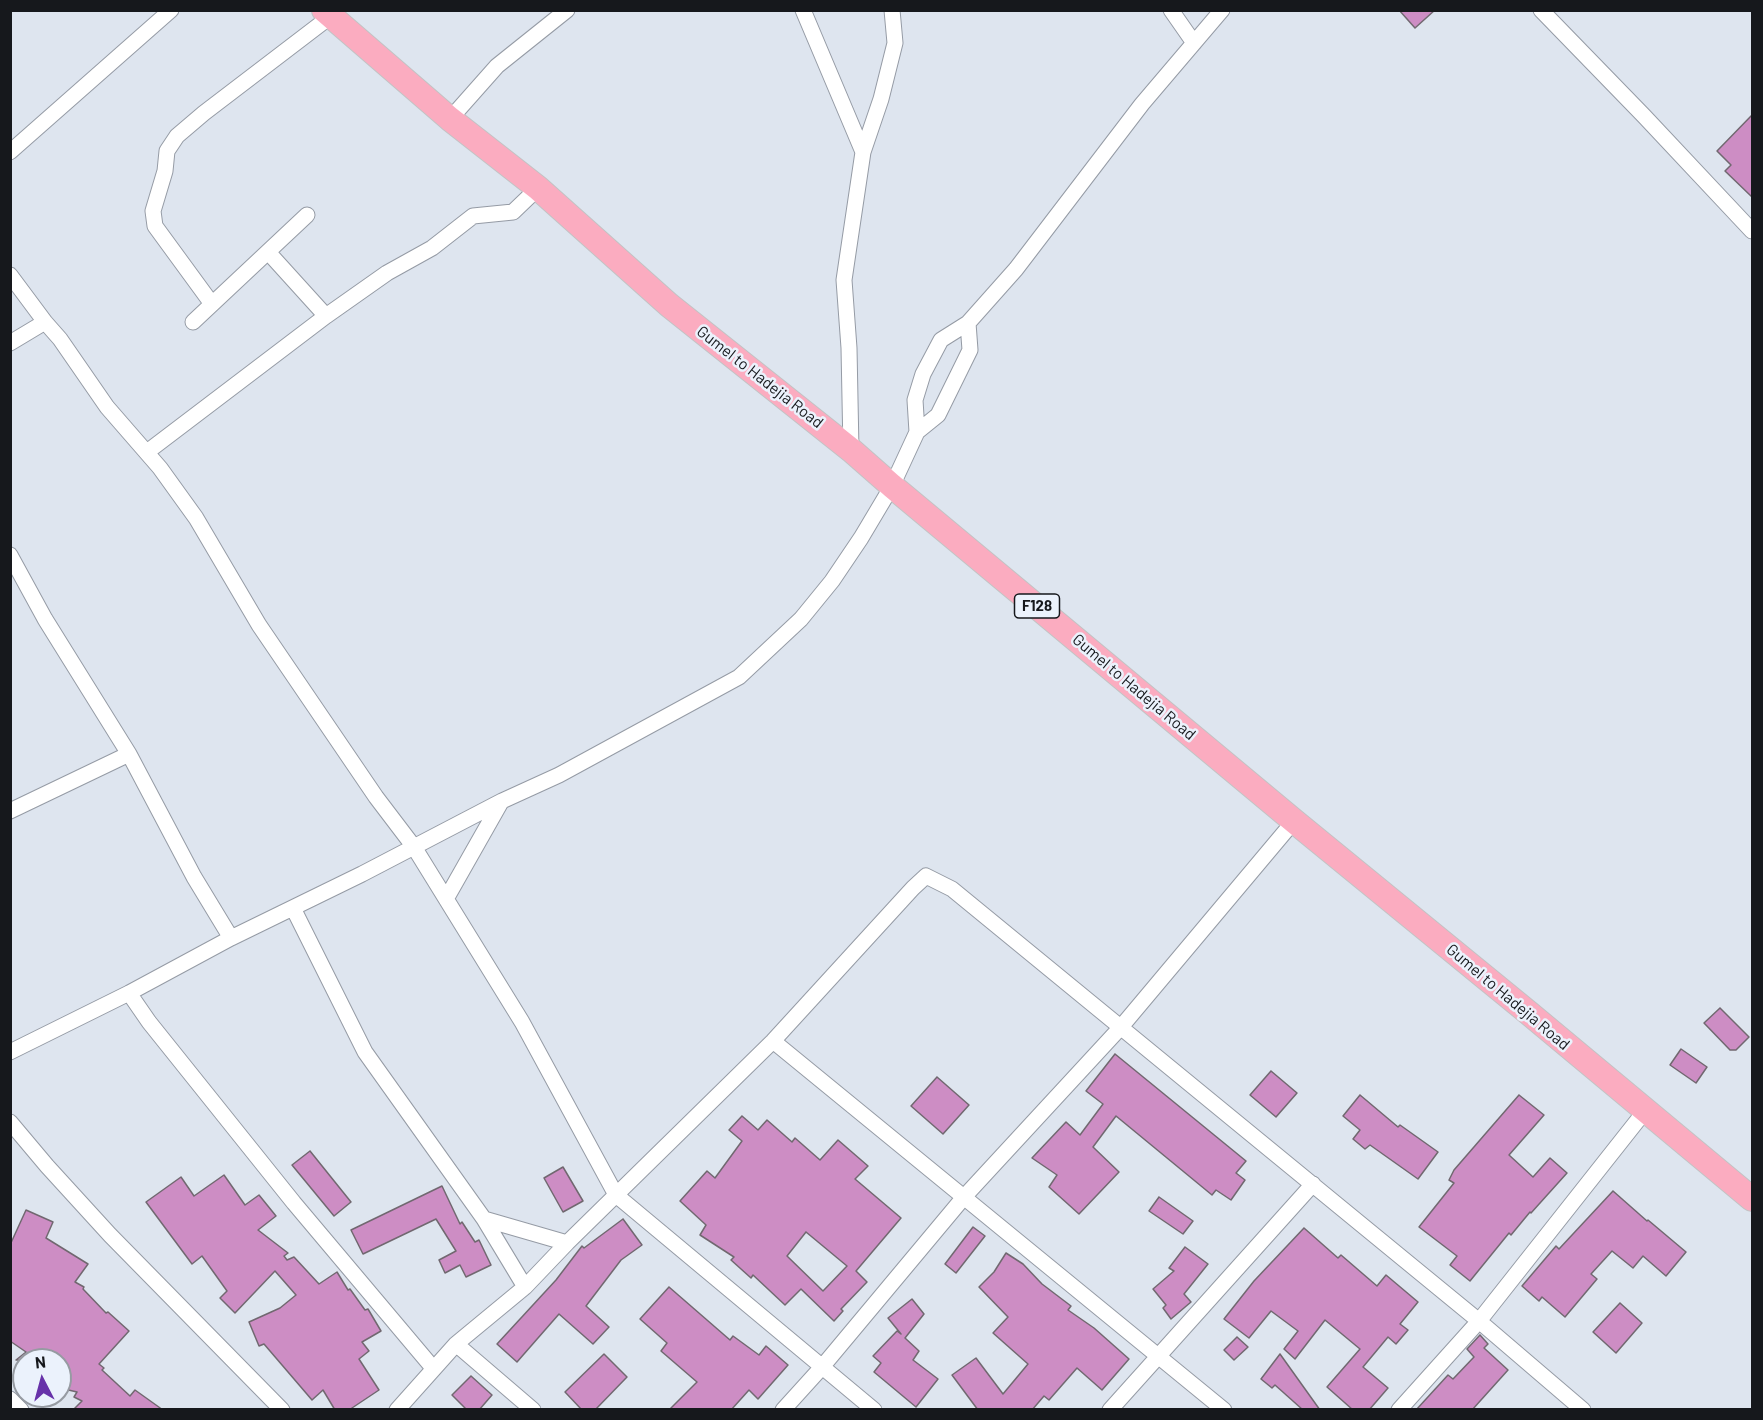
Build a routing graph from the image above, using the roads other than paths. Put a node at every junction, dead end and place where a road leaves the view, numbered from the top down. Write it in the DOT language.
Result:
graph roads {
  1 [pos="171,10"];
  2 [pos="567,10"];
  3 [pos="803,10"];
  4 [pos="892,10"];
  5 [pos="1171,10"];
  6 [pos="1222,10"];
  7 [pos="1541,10"];
  8 [pos="328,13"];
  9 [pos="1194,43"];
  10 [pos="450,119"];
  11 [pos="10,152"];
  12 [pos="863,152"];
  13 [pos="538,188"];
  14 [pos="307,215"];
  15 [pos="1752,231"];
  16 [pos="268,252"];
  17 [pos="10,275"];
  18 [pos="212,304"];
  19 [pos="326,316"];
  20 [pos="45,322"];
  21 [pos="193,322"];
  22 [pos="968,323"];
  23 [pos="10,343"];
  24 [pos="916,432"];
  25 [pos="851,450"];
  26 [pos="147,452"];
  27 [pos="892,486"];
  28 [pos="10,555"];
  29 [pos="15,573"];
  30 [pos="129,754"];
  31 [pos="502,801"];
  32 [pos="10,811"];
  33 [pos="1294,821"];
  34 [pos="414,847"];
  35 [pos="446,899"];
  36 [pos="293,908"];
  37 [pos="231,938"];
  38 [pos="129,993"];
  39 [pos="1121,1027"];
  40 [pos="772,1041"];
  41 [pos="10,1052"];
  42 [pos="1645,1111"];
  43 [pos="10,1122"];
  44 [pos="1313,1184"];
  45 [pos="616,1195"];
  46 [pos="964,1197"];
  47 [pos="1752,1199"];
  48 [pos="484,1219"];
  49 [pos="567,1243"];
  50 [pos="525,1287"];
  51 [pos="1479,1321"];
  52 [pos="456,1344"];
  53 [pos="1159,1356"];
  54 [pos="822,1367"];
  55 [pos="433,1368"];
  56 [pos="10,1399"];
  57 [pos="21,1410"];
  58 [pos="282,1410"];
  59 [pos="397,1410"];
  60 [pos="533,1410"];
  61 [pos="783,1410"];
  62 [pos="874,1410"];
  63 [pos="1110,1410"];
  64 [pos="1224,1410"];
  65 [pos="1399,1410"];
  66 [pos="1583,1410"];
  1 -- 11 [label="street"];
  2 -- 10 [label="street"];
  3 -- 12 [label="street"];
  4 -- 12 [label="street"];
  5 -- 9 [label="street"];
  6 -- 9 [label="street"];
  7 -- 15 [label="street"];
  8 -- 10 [label="main road, Gumel to Hadejia Road / F128"];
  8 -- 18 [label="street"];
  9 -- 22 [label="street"];
  10 -- 13 [label="main road, Gumel to Hadejia Road / F128"];
  12 -- 25 [label="street"];
  13 -- 19 [label="street"];
  13 -- 25 [label="main road, Gumel to Hadejia Road / F128"];
  14 -- 16 [label="street"];
  16 -- 18 [label="street"];
  16 -- 19 [label="street"];
  17 -- 20 [label="street"];
  18 -- 21 [label="street"];
  19 -- 26 [label="street"];
  20 -- 23 [label="street"];
  20 -- 26 [label="street"];
  22 -- 24 [label="street"];
  22 -- 24 [label="street"];
  24 -- 27 [label="street"];
  25 -- 27 [label="main road, Gumel to Hadejia Road / F128"];
  26 -- 34 [label="street"];
  27 -- 31 [label="street"];
  27 -- 33 [label="main road, Gumel to Hadejia Road / F128"];
  28 -- 29 [label="street"];
  29 -- 30 [label="street"];
  30 -- 32 [label="street"];
  30 -- 37 [label="street"];
  31 -- 34 [label="street"];
  31 -- 35 [label="street"];
  33 -- 39 [label="street"];
  33 -- 42 [label="main road, Gumel to Hadejia Road / F128"];
  34 -- 35 [label="street"];
  34 -- 36 [label="street"];
  35 -- 45 [label="street"];
  36 -- 37 [label="street"];
  36 -- 48 [label="street"];
  37 -- 38 [label="street"];
  38 -- 41 [label="street"];
  38 -- 55 [label="street"];
  39 -- 40 [label="street"];
  39 -- 44 [label="street"];
  39 -- 46 [label="street"];
  40 -- 45 [label="street"];
  40 -- 46 [label="street"];
  42 -- 47 [label="main road, Gumel to Hadejia Road / F128"];
  42 -- 51 [label="street"];
  43 -- 58 [label="street"];
  44 -- 51 [label="street"];
  44 -- 53 [label="street"];
  45 -- 49 [label="street"];
  45 -- 54 [label="street"];
  46 -- 53 [label="street"];
  46 -- 54 [label="street"];
  48 -- 49 [label="street"];
  48 -- 50 [label="street"];
  49 -- 50 [label="street"];
  50 -- 52 [label="street"];
  51 -- 65 [label="street"];
  51 -- 66 [label="street"];
  52 -- 55 [label="street"];
  52 -- 60 [label="street"];
  53 -- 63 [label="street"];
  53 -- 64 [label="street"];
  54 -- 61 [label="street"];
  54 -- 62 [label="street"];
  55 -- 59 [label="street"];
  56 -- 57 [label="street"];
}
